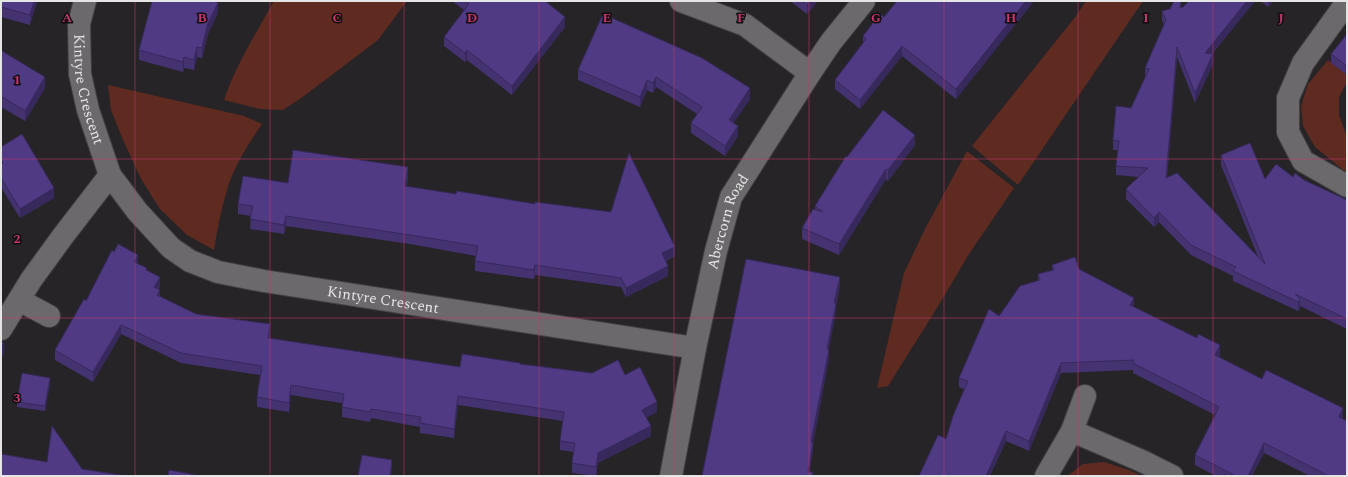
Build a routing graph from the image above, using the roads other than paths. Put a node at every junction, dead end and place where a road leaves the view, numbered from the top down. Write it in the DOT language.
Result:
graph roads {
  1 [pos="85,1"];
  2 [pos="681,1"];
  3 [pos="864,1"];
  4 [pos="1347,2"];
  5 [pos="810,73"];
  6 [pos="110,175"];
  7 [pos="1347,186"];
  8 [pos="19,300"];
  9 [pos="49,316"];
  10 [pos="1,329"];
  11 [pos="695,348"];
  12 [pos="1085,396"];
  13 [pos="1072,431"];
  14 [pos="671,476"];
  15 [pos="1046,476"];
  16 [pos="1172,476"];
  1 -- 6 [label="street, Kintyre Crescent"];
  2 -- 5 [label="street"];
  3 -- 5 [label="street, Abercorn Road"];
  4 -- 7 [label="street"];
  5 -- 11 [label="street, Abercorn Road"];
  6 -- 8 [label="street"];
  6 -- 11 [label="street, Kintyre Crescent"];
  8 -- 9 [label="street"];
  8 -- 10 [label="street"];
  11 -- 14 [label="street, Abercorn Road"];
  12 -- 13 [label="street"];
  13 -- 15 [label="street"];
  13 -- 16 [label="street"];
}
